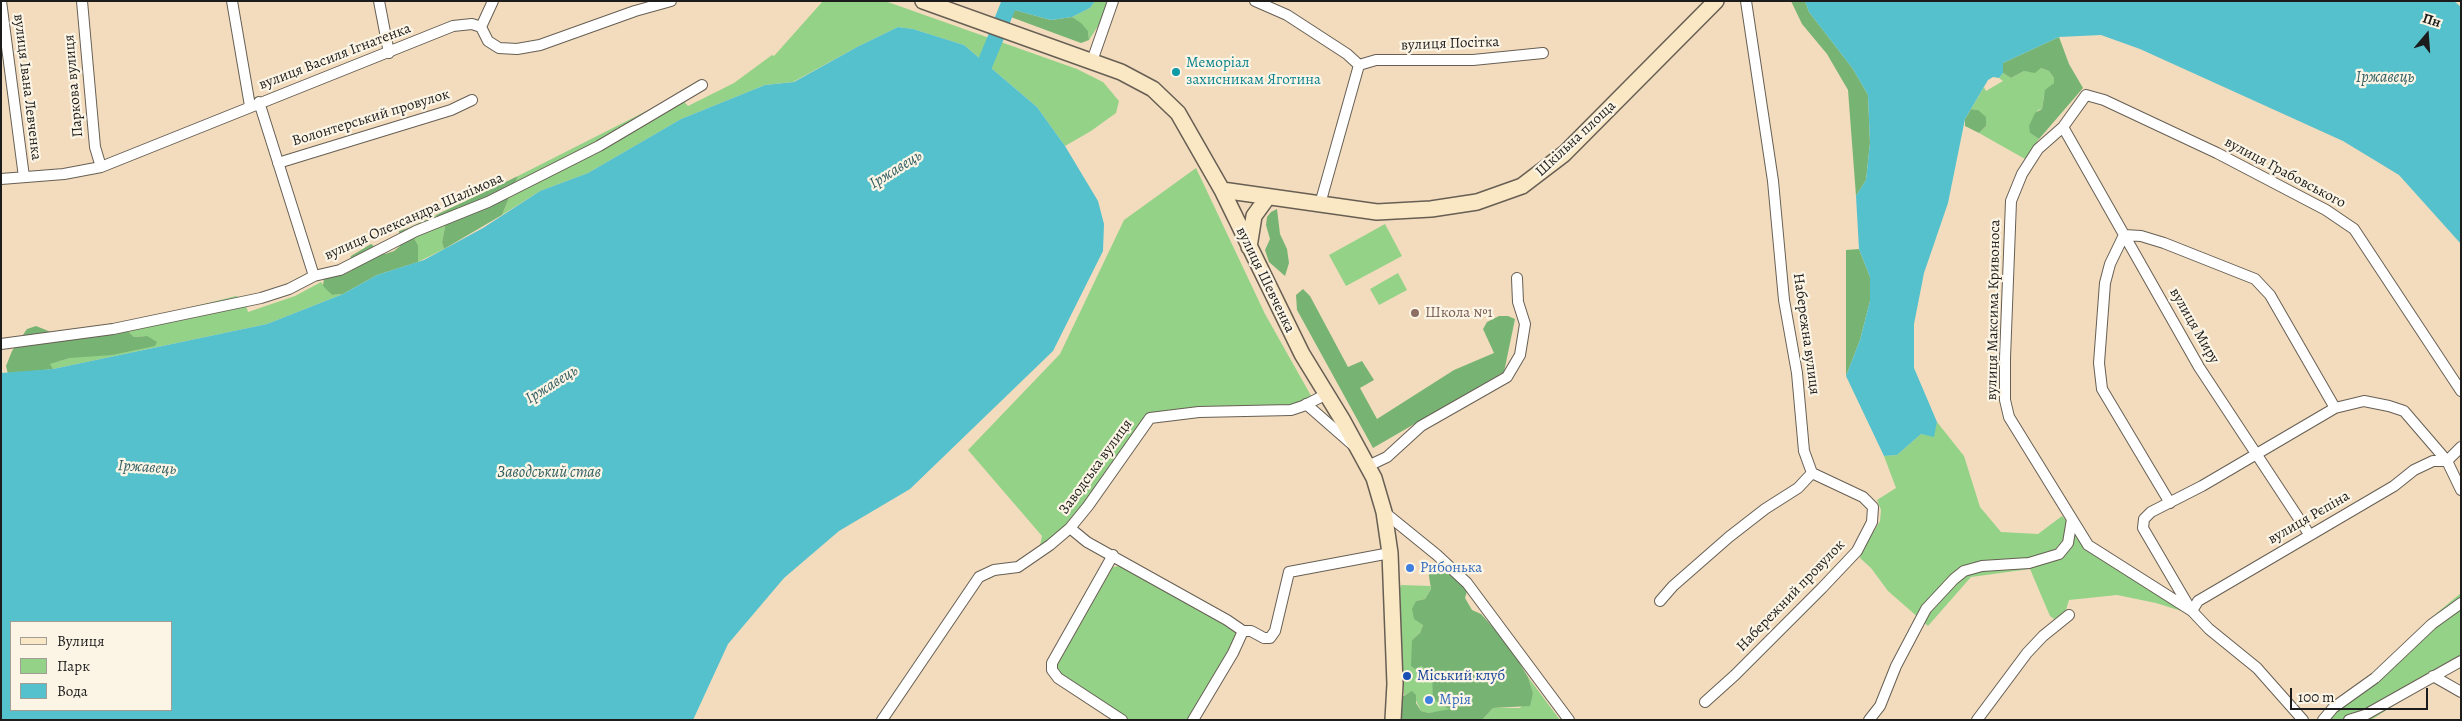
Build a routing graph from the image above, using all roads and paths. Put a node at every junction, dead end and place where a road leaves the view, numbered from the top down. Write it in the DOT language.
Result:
graph roads {
  1 [pos="1,1"];
  2 [pos="82,1"];
  3 [pos="232,1"];
  4 [pos="379,1"];
  5 [pos="494,1"];
  6 [pos="671,1"];
  7 [pos="923,1"];
  8 [pos="1113,1"];
  9 [pos="1255,1"];
  10 [pos="1716,1"];
  11 [pos="1746,1"];
  12 [pos="482,27"];
  13 [pos="390,52"];
  14 [pos="1543,53"];
  15 [pos="1092,60"];
  16 [pos="1359,65"];
  17 [pos="702,86"];
  18 [pos="472,100"];
  19 [pos="254,104"];
  20 [pos="2063,127"];
  21 [pos="278,163"];
  22 [pos="101,167"];
  23 [pos="24,177"];
  24 [pos="1,179"];
  25 [pos="1222,190"];
  26 [pos="1267,198"];
  27 [pos="1320,204"];
  28 [pos="2124,235"];
  29 [pos="1249,248"];
  30 [pos="314,276"];
  31 [pos="1517,278"];
  32 [pos="1,344"];
  33 [pos="2461,391"];
  34 [pos="1327,394"];
  35 [pos="1306,404"];
  36 [pos="2335,408"];
  37 [pos="2461,447"];
  38 [pos="1361,451"];
  39 [pos="2257,452"];
  40 [pos="2447,461"];
  41 [pos="1368,466"];
  42 [pos="1812,473"];
  43 [pos="2461,490"];
  44 [pos="2170,503"];
  45 [pos="1384,512"];
  46 [pos="2072,519"];
  47 [pos="1070,528"];
  48 [pos="2309,534"];
  49 [pos="2088,545"];
  50 [pos="2064,548"];
  51 [pos="1390,553"];
  52 [pos="1113,555"];
  53 [pos="1660,600"];
  54 [pos="2461,603"];
  55 [pos="2192,611"];
  56 [pos="2069,615"];
  57 [pos="1243,630"];
  58 [pos="2461,661"];
  59 [pos="2432,676"];
  60 [pos="2461,692"];
  61 [pos="1705,702"];
  62 [pos="2367,717"];
  63 [pos="886,719"];
  64 [pos="1122,720"];
  65 [pos="1194,720"];
  66 [pos="1393,720"];
  67 [pos="1569,720"];
  68 [pos="1869,720"];
  69 [pos="1978,720"];
  70 [pos="2303,720"];
  71 [pos="2322,720"];
  72 [pos="2349,720"];
  1 -- 23 [label="street, вулиця Івана Левченка"];
  2 -- 22 [label="street, Паркова вулиця"];
  3 -- 19 [label="street, Волонтерський провулок"];
  4 -- 13 [label="street"];
  5 -- 12 [label="street"];
  6 -- 12 [label="street"];
  7 -- 15 [label="street, вулиця Шевченка"];
  8 -- 15 [label="street"];
  9 -- 16 [label="street"];
  10 -- 27 [label="street, Шкільна площа"];
  11 -- 42 [label="street, Набережна вулиця"];
  12 -- 13 [label="street, вулиця Василя Ігнатенка"];
  13 -- 19 [label="street, вулиця Василя Ігнатенка"];
  14 -- 16 [label="street, вулиця Посітка"];
  15 -- 25 [label="street, вулиця Шевченка"];
  16 -- 27 [label="street"];
  17 -- 30 [label="street, вулиця Олександра Шалімова"];
  18 -- 21 [label="street, Волонтерський провулок"];
  19 -- 21 [label="street, Волонтерський провулок"];
  19 -- 22 [label="street, вулиця Василя Ігнатенка"];
  20 -- 28 [label="street, вулиця Миру"];
  20 -- 33 [label="street, вулиця Грабовського"];
  20 -- 46 [label="street, вулиця Максима Кривоноса"];
  21 -- 30 [label="street, Волонтерський провулок"];
  22 -- 23 [label="street, вулиця Василя Ігнатенка"];
  23 -- 24 [label="street, вулиця Василя Ігнатенка"];
  25 -- 26 [label="street, Шкільна площа"];
  25 -- 29 [label="street, вулиця Шевченка"];
  26 -- 27 [label="street, Шкільна площа"];
  26 -- 29 [label="street"];
  28 -- 36 [label="street"];
  28 -- 39 [label="street, вулиця Миру"];
  28 -- 44 [label="street"];
  29 -- 34 [label="street, вулиця Шевченка"];
  30 -- 32 [label="street, вулиця Олександра Шалімова"];
  31 -- 41 [label="street"];
  34 -- 35 [label="street, Заводська вулиця"];
  34 -- 38 [label="street, вулиця Шевченка"];
  35 -- 38 [label="street"];
  35 -- 47 [label="street, Заводська вулиця"];
  36 -- 39 [label="street"];
  36 -- 40 [label="street"];
  37 -- 40 [label="street"];
  38 -- 41 [label="street, вулиця Шевченка"];
  39 -- 44 [label="street"];
  39 -- 48 [label="street, вулиця Миру"];
  40 -- 43 [label="street"];
  40 -- 48 [label="street, вулиця Рєпіна"];
  41 -- 45 [label="street, вулиця Шевченка"];
  42 -- 53 [label="street"];
  42 -- 61 [label="street, Набережний провулок"];
  44 -- 55 [label="street"];
  45 -- 51 [label="street, вулиця Шевченка"];
  45 -- 67 [label="street"];
  46 -- 49 [label="street, вулиця Максима Кривоноса"];
  46 -- 50 [label="street"];
  47 -- 52 [label="street"];
  47 -- 63 [label="street, Заводська вулиця"];
  48 -- 55 [label="street, вулиця Рєпіна"];
  49 -- 50 [label="street"];
  49 -- 55 [label="street, вулиця Максима Кривоноса"];
  50 -- 68 [label="street"];
  51 -- 57 [label="street"];
  51 -- 66 [label="street, вулиця Шевченка"];
  52 -- 57 [label="street"];
  52 -- 64 [label="street"];
  54 -- 71 [label="street"];
  55 -- 70 [label="street"];
  56 -- 69 [label="street"];
  57 -- 65 [label="street"];
  58 -- 59 [label="street"];
  59 -- 60 [label="street"];
  59 -- 62 [label="street"];
  62 -- 72 [label="street"];
}
